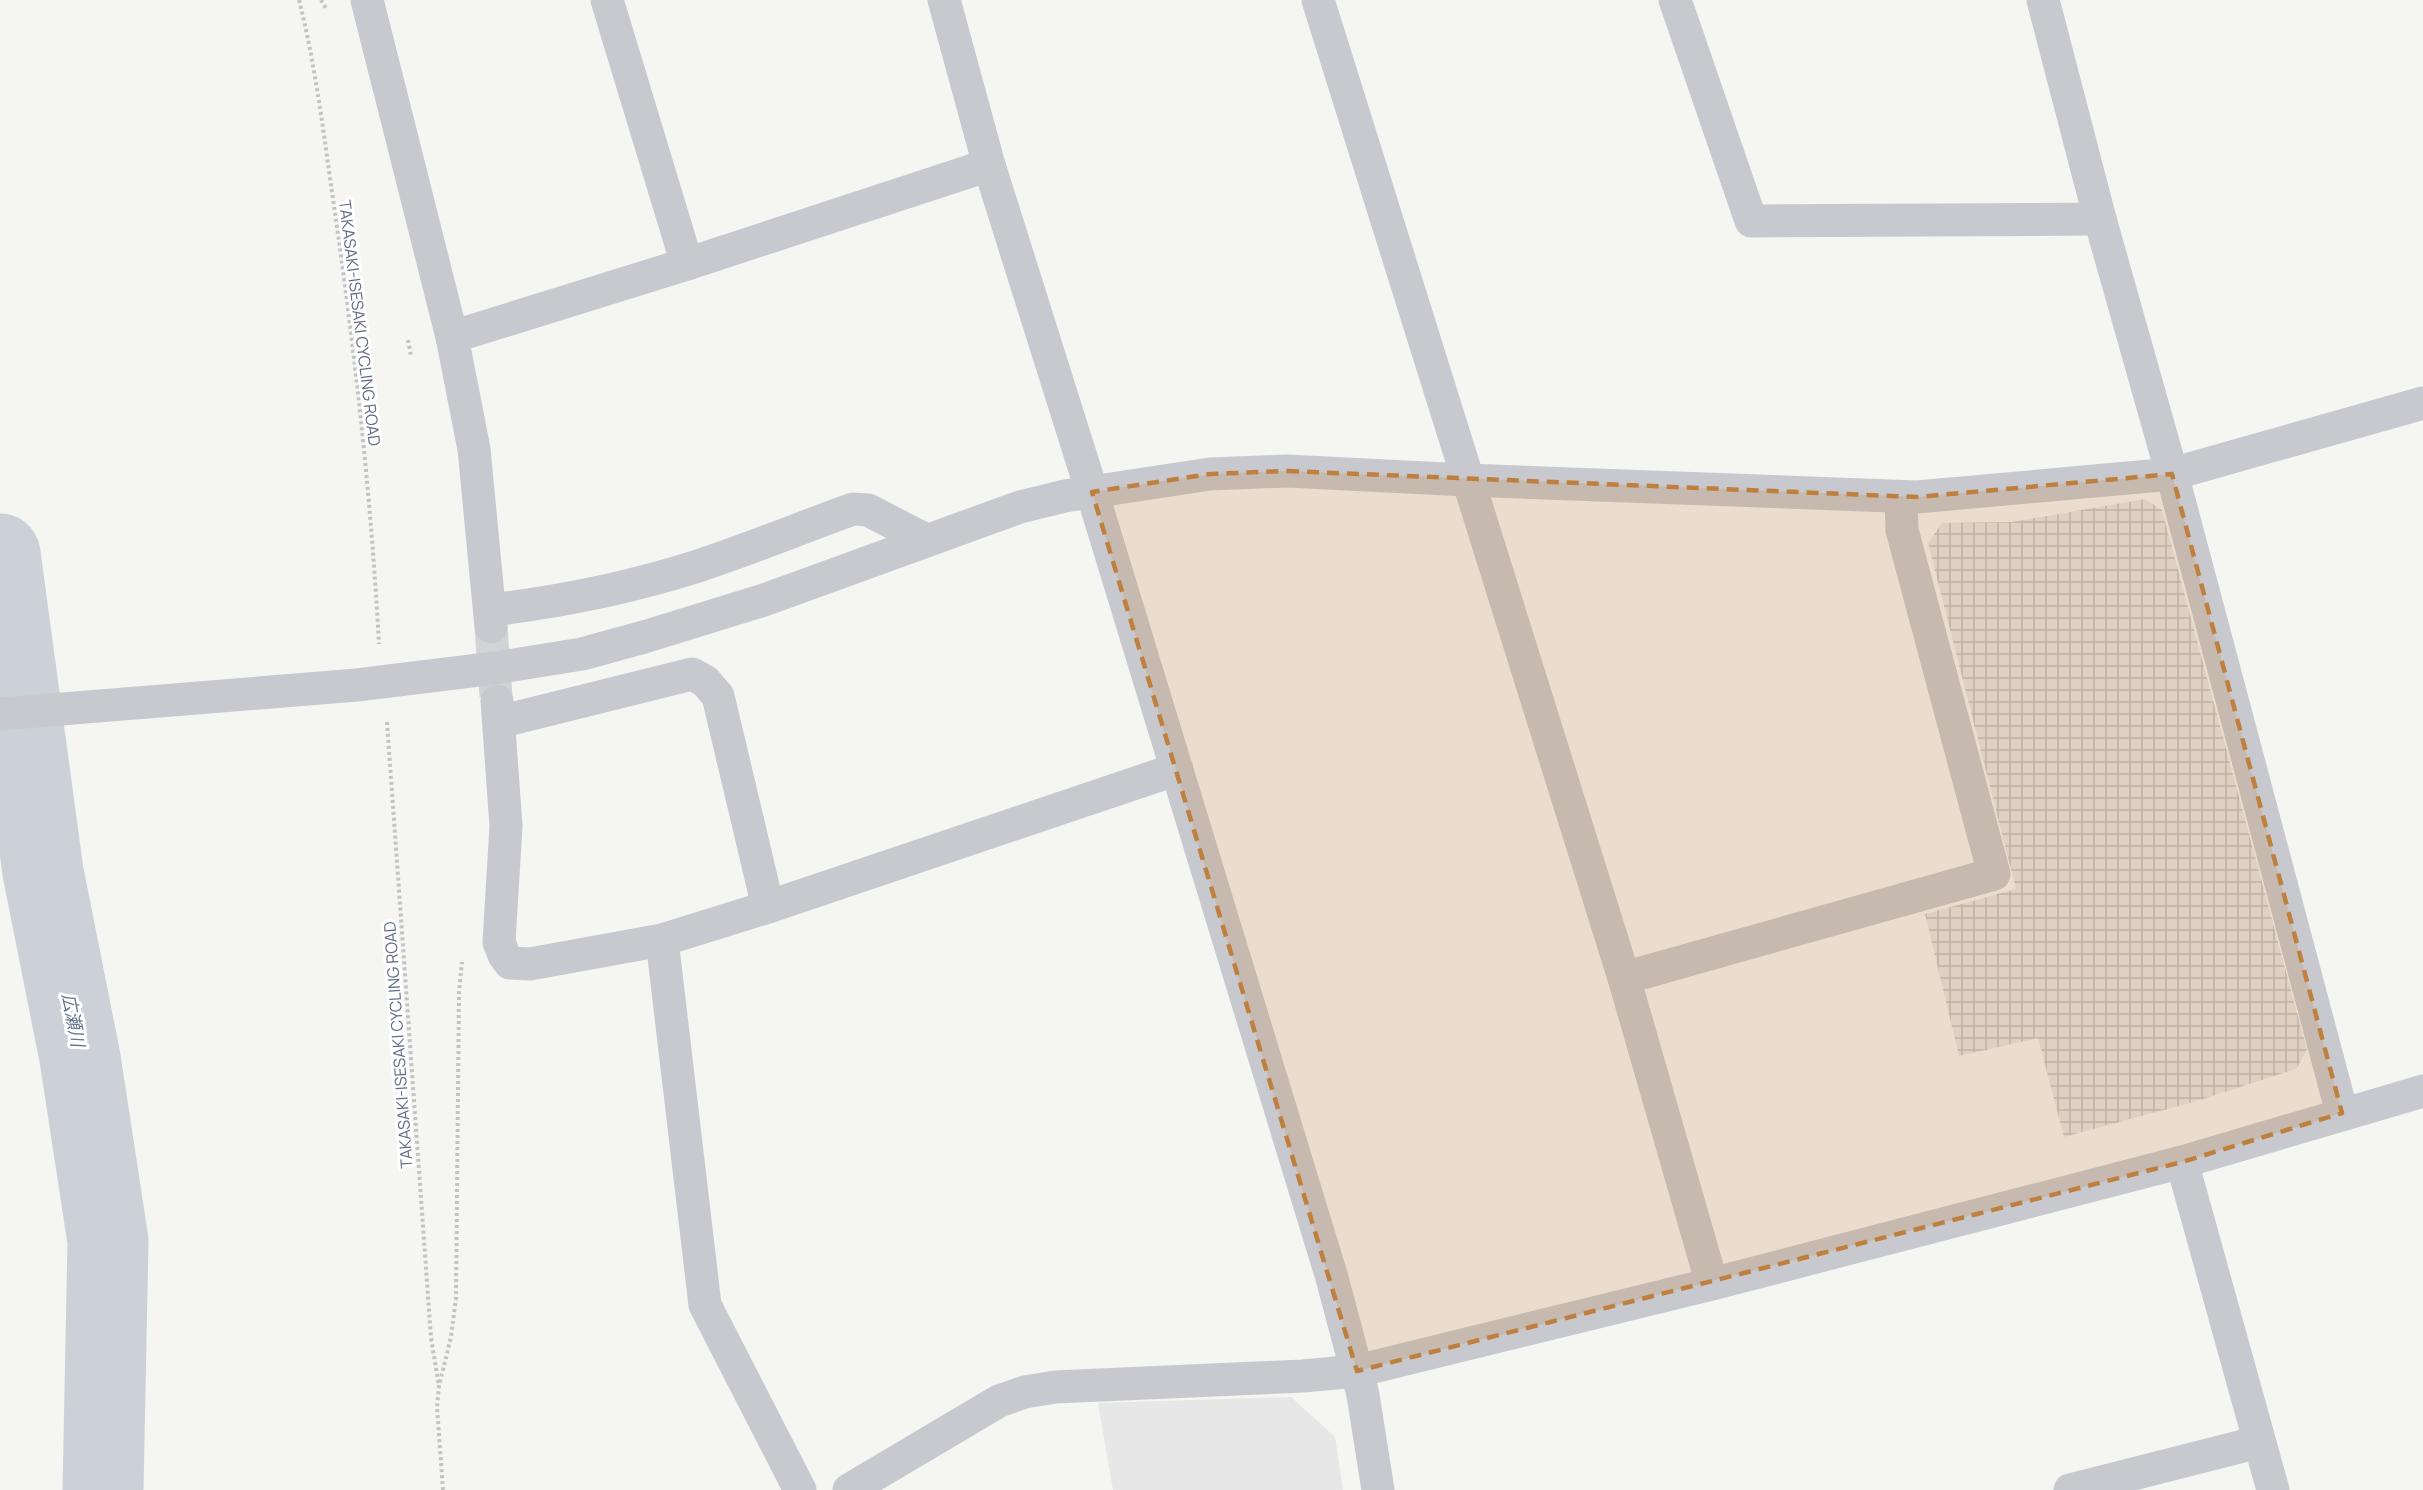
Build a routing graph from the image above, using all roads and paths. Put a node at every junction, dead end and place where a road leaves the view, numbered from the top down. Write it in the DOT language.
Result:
graph roads {
  1 [pos="299,0"];
  2 [pos="321,0"];
  3 [pos="367,0"];
  4 [pos="607,0"];
  5 [pos="944,0"];
  6 [pos="1318,0"];
  7 [pos="1676,0"];
  8 [pos="2043,0"];
  9 [pos="331,21"];
  10 [pos="988,165"];
  11 [pos="2100,219"];
  12 [pos="687,264"];
  13 [pos="452,337"];
  14 [pos="407,338"];
  15 [pos="412,361"];
  16 [pos="2423,403"];
  17 [pos="2172,474"];
  18 [pos="1467,480"];
  19 [pos="1092,492"];
  20 [pos="1901,497"];
  21 [pos="926,540"];
  22 [pos="379,652"];
  23 [pos="387,713"];
  24 [pos="0,714"];
  25 [pos="1177,769"];
  26 [pos="768,907"];
  27 [pos="662,940"];
  28 [pos="462,951"];
  29 [pos="1624,978"];
  30 [pos="2423,1091"];
  31 [pos="2342,1113"];
  32 [pos="2182,1162"];
  33 [pos="1712,1284"];
  34 [pos="1357,1371"];
  35 [pos="439,1386"];
  36 [pos="2259,1442"];
  37 [pos="443,1490"];
  38 [pos="800,1490"];
  39 [pos="849,1490"];
  40 [pos="1378,1490"];
  41 [pos="2070,1490"];
  42 [pos="2272,1490"];
  1 -- 22 [label="path, TAKASAKI-ISESAKI CYCLING ROAD"];
  2 -- 9 [label="path"];
  3 -- 13 [label="street"];
  4 -- 12 [label="street"];
  5 -- 10 [label="street"];
  6 -- 18 [label="street"];
  7 -- 11 [label="street"];
  8 -- 11 [label="street"];
  10 -- 12 [label="street"];
  10 -- 19 [label="street"];
  11 -- 17 [label="street"];
  12 -- 13 [label="street"];
  13 -- 21 [label="street"];
  14 -- 15 [label="path"];
  16 -- 17 [label="street"];
  17 -- 20 [label="street"];
  17 -- 31 [label="street"];
  18 -- 19 [label="street"];
  18 -- 20 [label="street"];
  18 -- 29 [label="street"];
  19 -- 21 [label="street"];
  19 -- 25 [label="street"];
  20 -- 29 [label="street"];
  21 -- 24 [label="street"];
  23 -- 35 [label="path, TAKASAKI-ISESAKI CYCLING ROAD"];
  25 -- 26 [label="street"];
  25 -- 34 [label="street"];
  26 -- 27 [label="street"];
  26 -- 27 [label="street"];
  27 -- 38 [label="street"];
  28 -- 35 [label="path, TAKASAKI-ISESAKI CYCLING ROAD"];
  29 -- 33 [label="street"];
  30 -- 31 [label="street"];
  31 -- 32 [label="street"];
  32 -- 33 [label="street"];
  32 -- 36 [label="street"];
  33 -- 34 [label="street"];
  34 -- 39 [label="street"];
  34 -- 40 [label="street"];
  35 -- 37 [label="path, TAKASAKI-ISESAKI CYCLING ROAD"];
  36 -- 41 [label="street"];
  36 -- 42 [label="street"];
}
